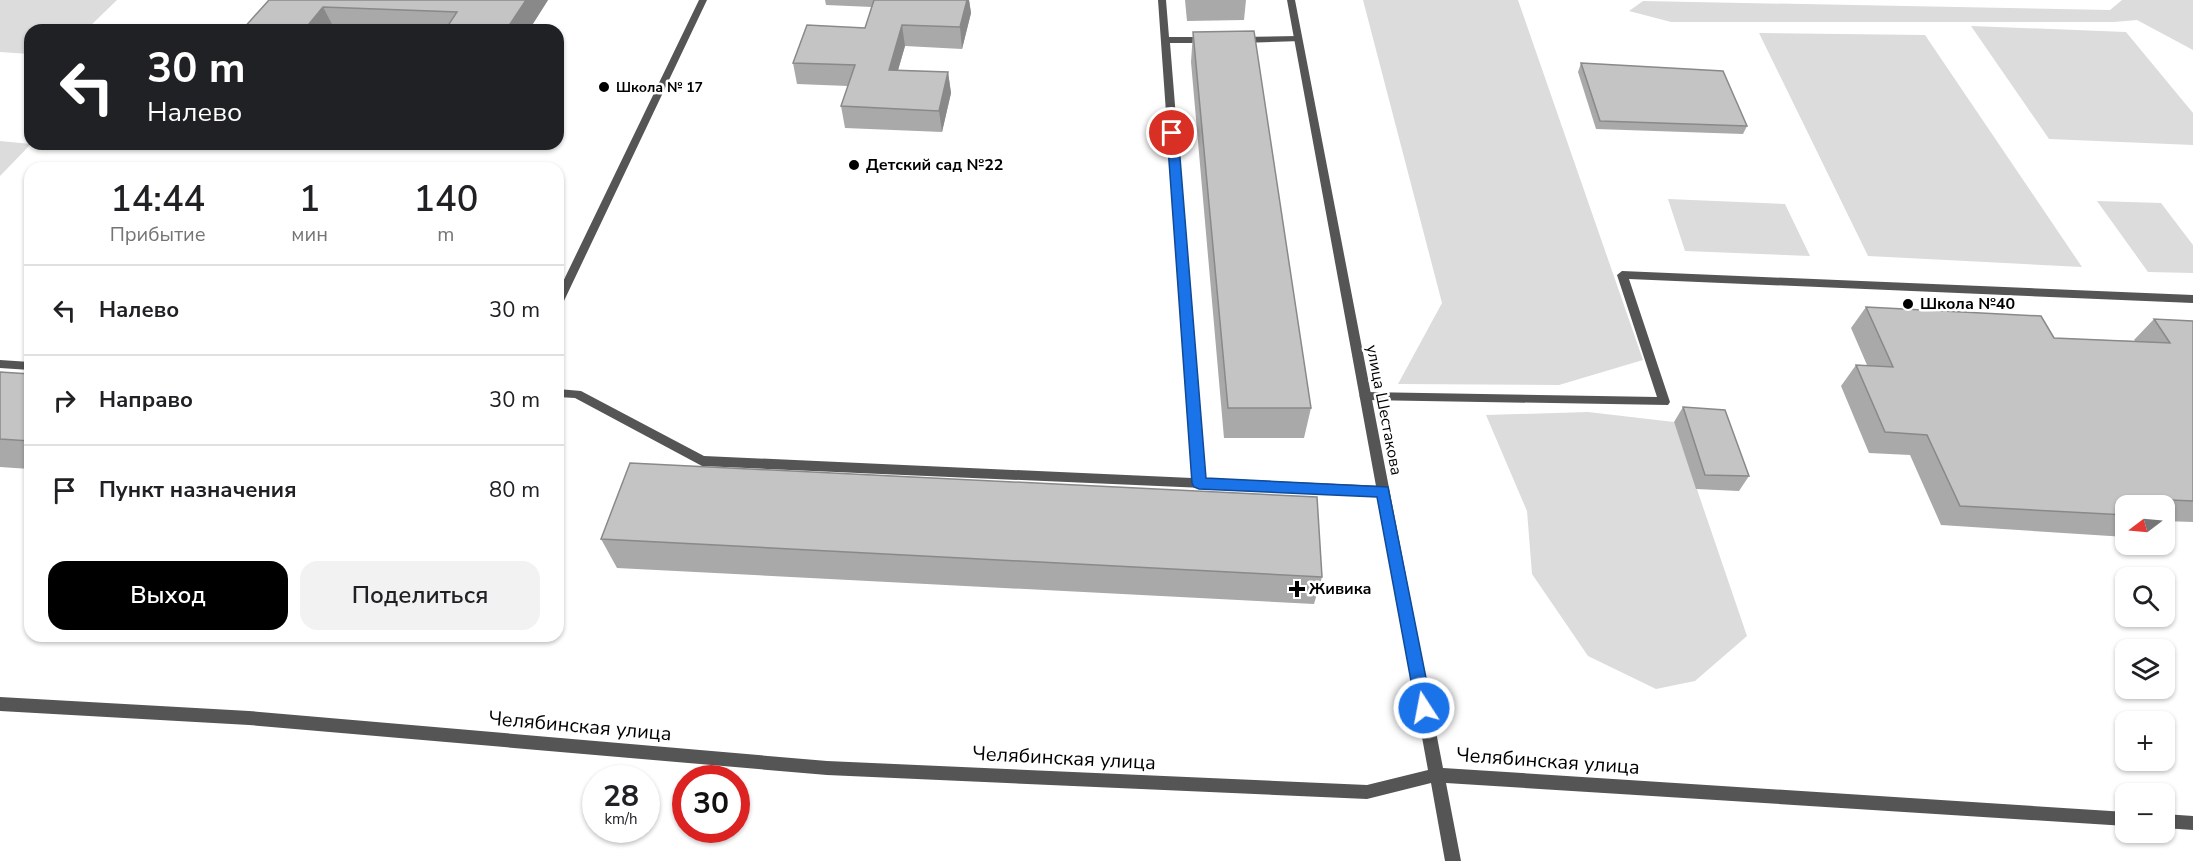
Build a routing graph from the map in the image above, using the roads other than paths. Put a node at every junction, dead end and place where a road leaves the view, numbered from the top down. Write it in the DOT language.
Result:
graph roads {
  1 [pos="703,0"];
  2 [pos="1162,0"];
  3 [pos="1290,0"];
  4 [pos="1298,39"];
  5 [pos="1165,40"];
  6 [pos="1221,40"];
  7 [pos="1232,40"];
  8 [pos="564,290"];
  9 [pos="2193,300"];
  10 [pos="0,364"];
  11 [pos="24,366"];
  12 [pos="564,393"];
  13 [pos="1365,396"];
  14 [pos="1199,483"];
  15 [pos="1383,491"];
  16 [pos="0,704"];
  17 [pos="1436,775"];
  18 [pos="2115,818"];
  19 [pos="2175,822"];
  20 [pos="2193,823"];
  21 [pos="1453,861"];
  1 -- 8 [label="street"];
  2 -- 5 [label="street"];
  3 -- 4 [label="street, улица Шестакова"];
  4 -- 7 [label="street"];
  4 -- 13 [label="street, улица Шестакова"];
  5 -- 6 [label="street"];
  5 -- 14 [label="street"];
  9 -- 13 [label="street"];
  10 -- 11 [label="street"];
  12 -- 14 [label="street"];
  13 -- 15 [label="street, улица Шестакова"];
  14 -- 15 [label="street"];
  15 -- 17 [label="street, улица Шестакова"];
  16 -- 17 [label="street, Челябинская улица"];
  17 -- 18 [label="street, Челябинская улица"];
  17 -- 21 [label="street, улица Шестакова"];
  19 -- 20 [label="street"];
}
